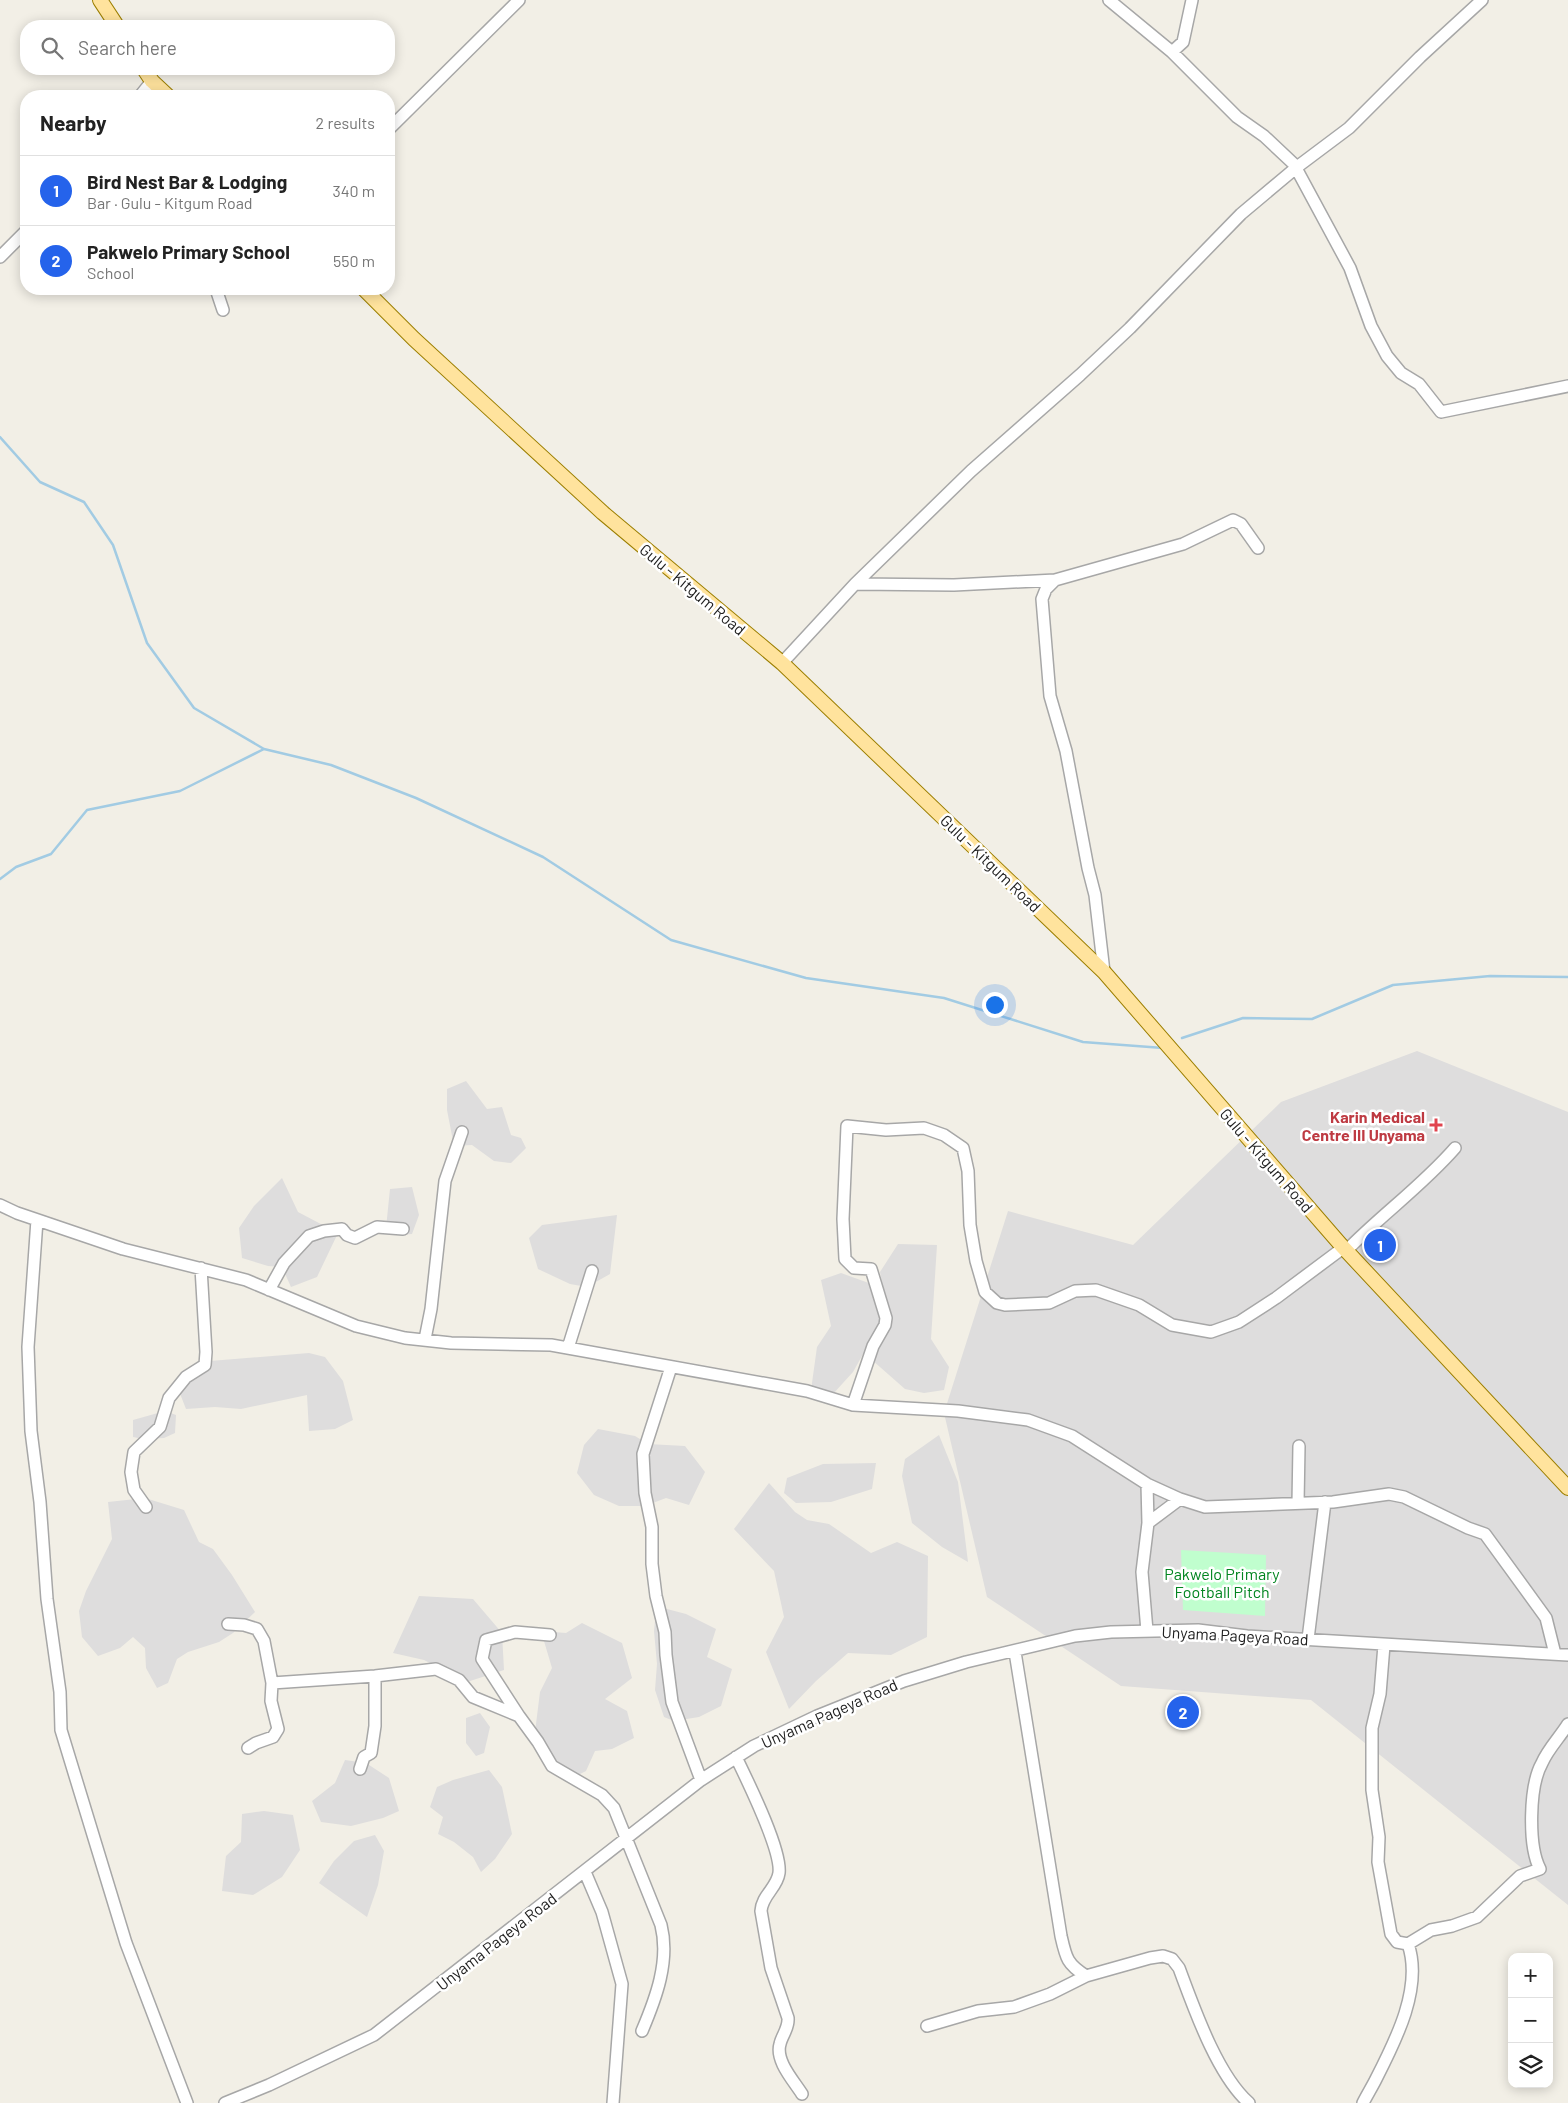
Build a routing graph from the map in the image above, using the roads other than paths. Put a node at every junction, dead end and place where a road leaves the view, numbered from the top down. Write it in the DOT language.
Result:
graph roads {
  1 [pos="100,0"];
  2 [pos="519,0"];
  3 [pos="1109,0"];
  4 [pos="1192,0"];
  5 [pos="1482,0"];
  6 [pos="113,20"];
  7 [pos="1172,52"];
  8 [pos="148,75"];
  9 [pos="152,81"];
  10 [pos="145,90"];
  11 [pos="162,90"];
  12 [pos="395,123"];
  13 [pos="1296,168"];
  14 [pos="20,237"];
  15 [pos="0,257"];
  16 [pos="218,295"];
  17 [pos="370,295"];
  18 [pos="223,310"];
  19 [pos="1568,386"];
  20 [pos="1258,548"];
  21 [pos="1055,580"];
  22 [pos="855,584"];
  23 [pos="782,663"];
  24 [pos="1104,972"];
  25 [pos="462,1132"];
  26 [pos="1455,1148"];
  27 [pos="0,1205"];
  28 [pos="37,1220"];
  29 [pos="403,1229"];
  30 [pos="1345,1250"];
  31 [pos="201,1268"];
  32 [pos="592,1271"];
  33 [pos="269,1290"];
  34 [pos="426,1339"];
  35 [pos="568,1348"];
  36 [pos="671,1367"];
  37 [pos="853,1405"];
  38 [pos="1299,1446"];
  39 [pos="1147,1484"];
  40 [pos="1568,1488"];
  41 [pos="1180,1499"];
  42 [pos="1298,1502"];
  43 [pos="1324,1502"];
  44 [pos="146,1507"];
  45 [pos="1148,1524"];
  46 [pos="228,1624"];
  47 [pos="1147,1631"];
  48 [pos="550,1636"];
  49 [pos="1308,1639"];
  50 [pos="1384,1645"];
  51 [pos="1015,1652"];
  52 [pos="1555,1654"];
  53 [pos="1568,1655"];
  54 [pos="375,1676"];
  55 [pos="272,1683"];
  56 [pos="519,1716"];
  57 [pos="1568,1724"];
  58 [pos="248,1748"];
  59 [pos="736,1757"];
  60 [pos="360,1769"];
  61 [pos="701,1780"];
  62 [pos="626,1840"];
  63 [pos="585,1872"];
  64 [pos="1408,1944"];
  65 [pos="1086,1976"];
  66 [pos="927,2026"];
  67 [pos="642,2031"];
  68 [pos="802,2094"];
  69 [pos="187,2103"];
  70 [pos="224,2103"];
  71 [pos="613,2103"];
  72 [pos="1249,2103"];
  73 [pos="1364,2103"];
  1 -- 6 [label="main road"];
  2 -- 12 [label="street"];
  3 -- 7 [label="street"];
  4 -- 7 [label="street"];
  5 -- 13 [label="street"];
  7 -- 13 [label="street"];
  8 -- 9 [label="main road"];
  9 -- 10 [label="street"];
  9 -- 11 [label="main road"];
  13 -- 19 [label="street"];
  13 -- 22 [label="street"];
  14 -- 15 [label="street"];
  16 -- 18 [label="street"];
  17 -- 23 [label="main road, Gulu - Kitgum Road"];
  20 -- 21 [label="street"];
  21 -- 22 [label="street"];
  21 -- 24 [label="street"];
  22 -- 23 [label="street"];
  23 -- 24 [label="main road, Gulu - Kitgum Road"];
  24 -- 30 [label="main road, Gulu - Kitgum Road"];
  25 -- 34 [label="street"];
  26 -- 30 [label="street"];
  27 -- 28 [label="street"];
  28 -- 31 [label="street"];
  28 -- 69 [label="street"];
  29 -- 33 [label="street"];
  30 -- 37 [label="street"];
  30 -- 40 [label="main road, Gulu - Kitgum Road"];
  31 -- 33 [label="street"];
  31 -- 44 [label="street"];
  32 -- 35 [label="street"];
  33 -- 34 [label="street"];
  34 -- 35 [label="street"];
  35 -- 36 [label="street"];
  36 -- 37 [label="street"];
  36 -- 61 [label="street"];
  37 -- 39 [label="street"];
  38 -- 42 [label="street"];
  39 -- 41 [label="street"];
  39 -- 45 [label="street"];
  41 -- 42 [label="street"];
  41 -- 45 [label="street"];
  42 -- 43 [label="street"];
  43 -- 49 [label="street"];
  43 -- 52 [label="street"];
  45 -- 47 [label="street"];
  46 -- 55 [label="street"];
  47 -- 49 [label="street, Unyama Pageya Road"];
  47 -- 51 [label="street, Unyama Pageya Road"];
  48 -- 56 [label="street"];
  49 -- 50 [label="street, Unyama Pageya Road"];
  50 -- 52 [label="street, Unyama Pageya Road"];
  50 -- 64 [label="street"];
  51 -- 59 [label="street, Unyama Pageya Road"];
  51 -- 65 [label="street"];
  52 -- 53 [label="street, Unyama Pageya Road"];
  54 -- 55 [label="street"];
  54 -- 56 [label="street"];
  54 -- 60 [label="street"];
  55 -- 58 [label="street"];
  56 -- 62 [label="street"];
  57 -- 64 [label="street"];
  59 -- 61 [label="street, Unyama Pageya Road"];
  59 -- 68 [label="street"];
  61 -- 62 [label="street, Unyama Pageya Road"];
  62 -- 63 [label="street, Unyama Pageya Road"];
  62 -- 67 [label="street"];
  63 -- 70 [label="street, Unyama Pageya Road"];
  63 -- 71 [label="street"];
  64 -- 73 [label="street"];
  65 -- 66 [label="street"];
  65 -- 72 [label="street"];
}
